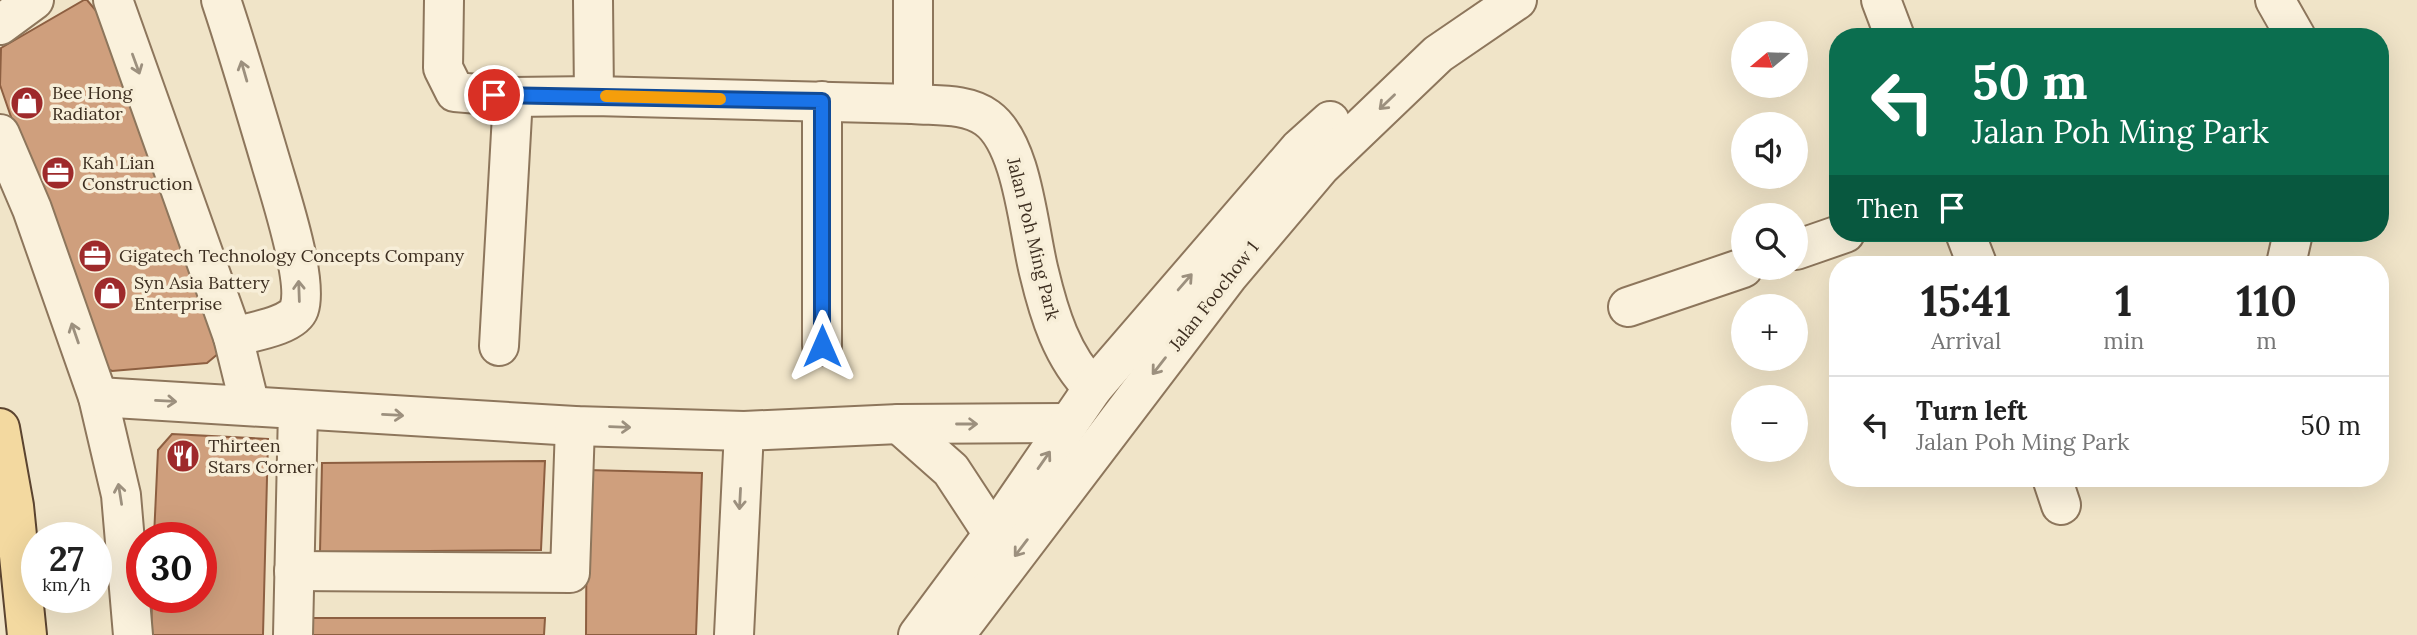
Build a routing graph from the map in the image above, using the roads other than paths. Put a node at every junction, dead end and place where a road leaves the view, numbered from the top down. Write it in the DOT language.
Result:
graph roads {
  1 [pos="34,0"];
  2 [pos="113,0"];
  3 [pos="221,0"];
  4 [pos="444,0"];
  5 [pos="593,0"];
  6 [pos="913,0"];
  7 [pos="1476,0"];
  8 [pos="1517,0"];
  9 [pos="1881,0"];
  10 [pos="2275,0"];
  11 [pos="0,25"];
  12 [pos="1892,28"];
  13 [pos="2291,28"];
  14 [pos="594,96"];
  15 [pos="513,97"];
  16 [pos="822,101"];
  17 [pos="913,104"];
  18 [pos="0,134"];
  19 [pos="1829,239"];
  20 [pos="1808,246"];
  21 [pos="1731,272"];
  22 [pos="1628,307"];
  23 [pos="233,337"];
  24 [pos="499,346"];
  25 [pos="822,346"];
  26 [pos="1093,388"];
  27 [pos="97,397"];
  28 [pos="250,406"];
  29 [pos="298,410"];
  30 [pos="1069,423"];
  31 [pos="899,424"];
  32 [pos="575,426"];
  33 [pos="0,428"];
  34 [pos="744,431"];
  35 [pos="993,534"];
  36 [pos="294,571"];
  37 [pos="27,635"];
  38 [pos="133,635"];
  39 [pos="293,635"];
  40 [pos="734,635"];
  41 [pos="918,635"];
  42 [pos="955,635"];
  1 -- 11 [label="street"];
  2 -- 23 [label="street, one-way"];
  23 -- 3 [label="street, one-way"];
  4 -- 15 [label="street, Jalan Poh Ming Park"];
  5 -- 14 [label="street"];
  6 -- 17 [label="street"];
  26 -- 7 [label="street, Jalan Foochow 1, one-way"];
  8 -- 42 [label="street, Jalan Foochow 1, one-way"];
  9 -- 12 [label="street"];
  10 -- 13 [label="street"];
  14 -- 15 [label="street, Jalan Poh Ming Park"];
  14 -- 16 [label="street, Jalan Poh Ming Park"];
  15 -- 24 [label="street"];
  16 -- 17 [label="street, Jalan Poh Ming Park"];
  16 -- 25 [label="street"];
  17 -- 26 [label="street, Jalan Poh Ming Park"];
  27 -- 18 [label="street, one-way"];
  19 -- 20 [label="street"];
  21 -- 22 [label="street"];
  23 -- 28 [label="street"];
  26 -- 30 [label="street, Jalan Foochow 1"];
  27 -- 28 [label="street, one-way"];
  38 -- 27 [label="street, one-way"];
  28 -- 29 [label="street"];
  29 -- 32 [label="street, one-way"];
  29 -- 36 [label="street"];
  31 -- 30 [label="street, one-way"];
  35 -- 30 [label="street, Jalan Foochow 1, one-way"];
  31 -- 34 [label="street"];
  31 -- 35 [label="street"];
  32 -- 34 [label="street, one-way"];
  32 -- 36 [label="street"];
  33 -- 37 [label="main road"];
  34 -- 40 [label="street, one-way"];
  35 -- 41 [label="street, Jalan Foochow 1"];
  36 -- 39 [label="street"];
}
